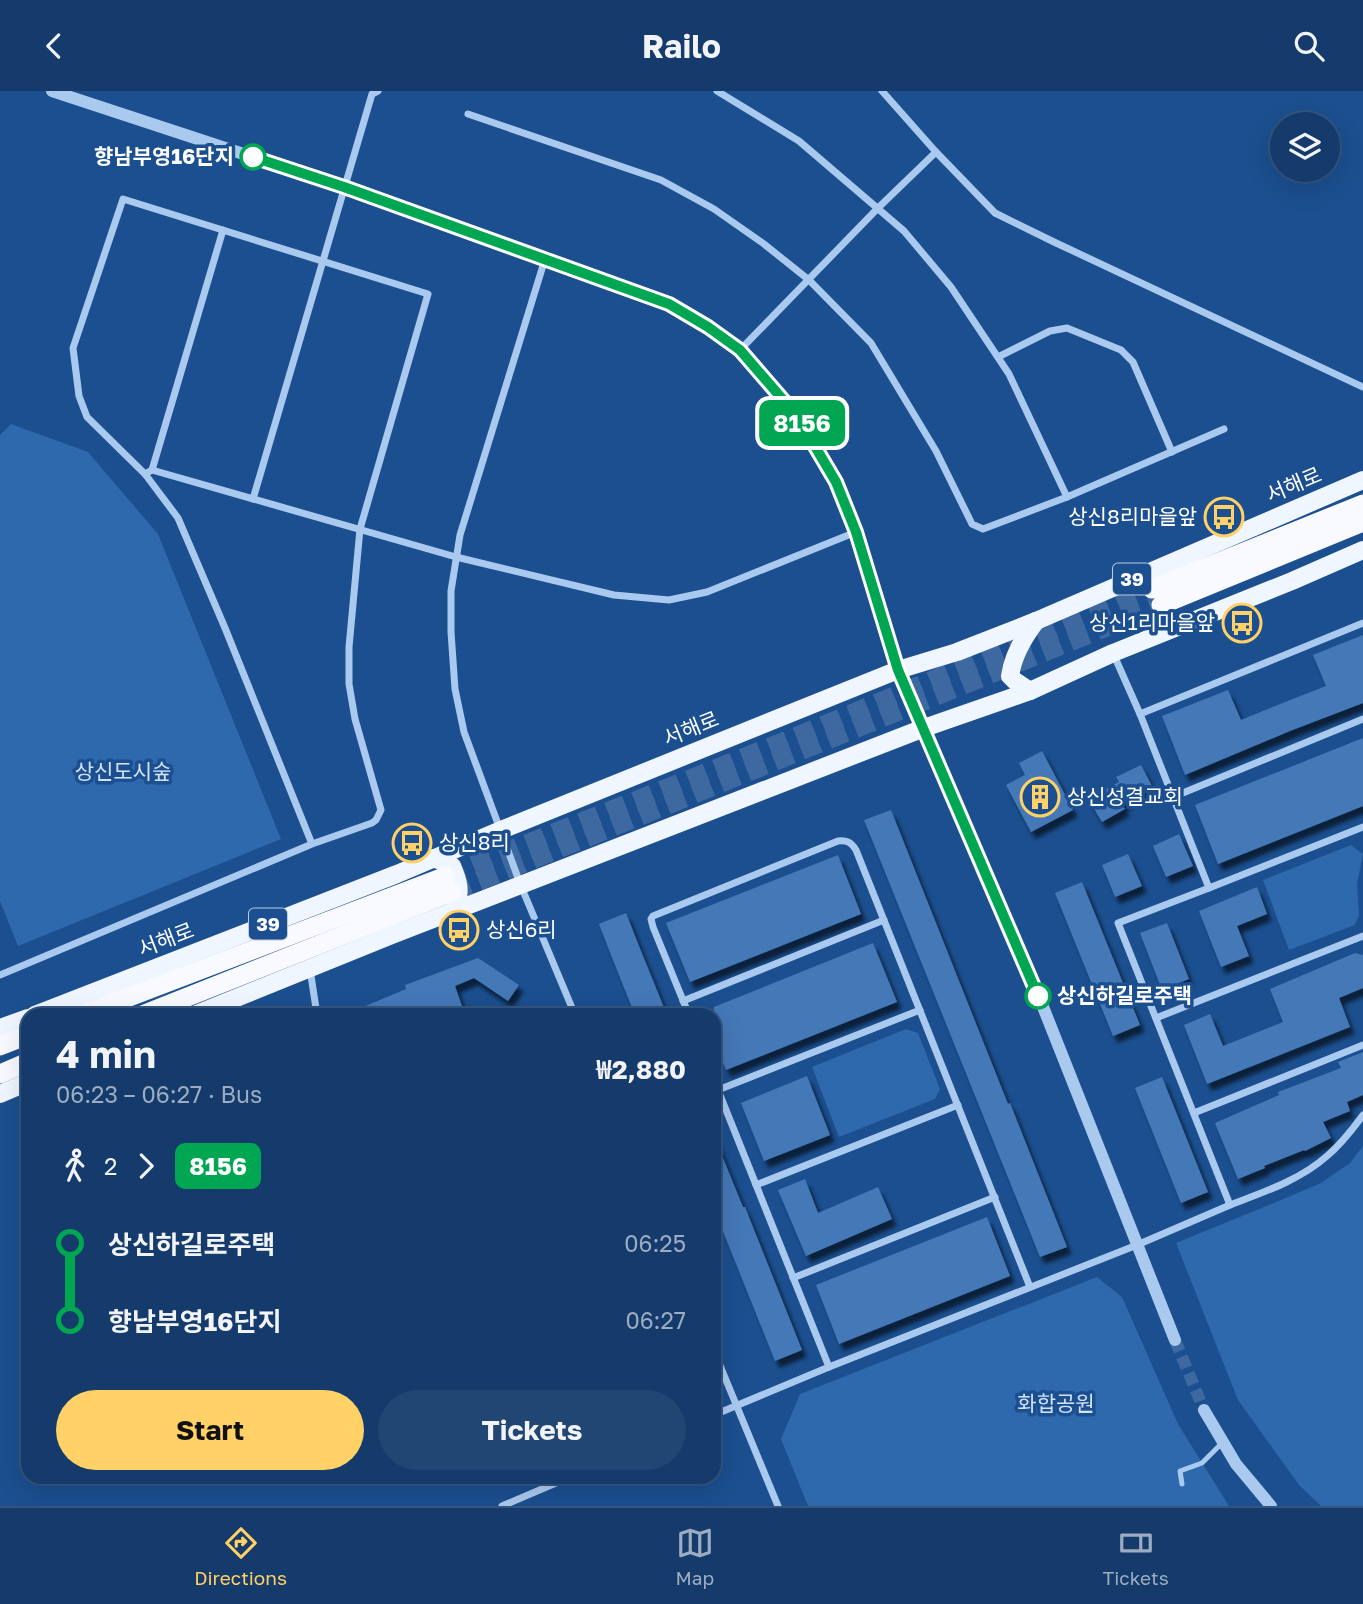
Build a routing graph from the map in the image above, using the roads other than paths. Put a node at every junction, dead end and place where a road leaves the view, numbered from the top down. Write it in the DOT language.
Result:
graph roads {
  1 [pos="52,91"];
  2 [pos="377,91"];
  3 [pos="717,91"];
  4 [pos="882,91"];
  5 [pos="468,114"];
  6 [pos="936,152"];
  7 [pos="344,187"];
  8 [pos="878,208"];
  9 [pos="223,230"];
  10 [pos="546,259"];
  11 [pos="322,261"];
  12 [pos="809,280"];
  13 [pos="740,350"];
  14 [pos="998,357"];
  15 [pos="1363,387"];
  16 [pos="1224,429"];
  17 [pos="1172,452"];
  18 [pos="148,472"];
  19 [pos="1363,480"];
  20 [pos="1067,497"];
  21 [pos="253,499"];
  22 [pos="1363,505"];
  23 [pos="1363,521"];
  24 [pos="360,529"];
  25 [pos="856,532"];
  26 [pos="1363,550"];
  27 [pos="456,557"];
  28 [pos="1035,621"];
  29 [pos="1363,623"];
  30 [pos="1113,653"];
  31 [pos="898,670"];
  32 [pos="1030,691"];
  33 [pos="1140,714"];
  34 [pos="1363,719"];
  35 [pos="924,728"];
  36 [pos="1173,797"];
  37 [pos="1363,827"];
  38 [pos="500,830"];
  39 [pos="312,844"];
  40 [pos="434,858"];
  41 [pos="522,886"];
  42 [pos="1209,888"];
  43 [pos="452,913"];
  44 [pos="884,920"];
  45 [pos="1363,936"];
  46 [pos="310,968"];
  47 [pos="0,975"];
  48 [pos="683,1001"];
  49 [pos="53,1008"];
  50 [pos="102,1008"];
  51 [pos="158,1008"];
  52 [pos="211,1008"];
  53 [pos="316,1008"];
  54 [pos="572,1008"];
  55 [pos="686,1008"];
  56 [pos="920,1010"];
  57 [pos="1156,1018"];
  58 [pos="21,1020"];
  59 [pos="0,1028"];
  60 [pos="21,1038"];
  61 [pos="1363,1045"];
  62 [pos="0,1046"];
  63 [pos="21,1065"];
  64 [pos="0,1074"];
  65 [pos="21,1085"];
  66 [pos="721,1089"];
  67 [pos="0,1094"];
  68 [pos="721,1098"];
  69 [pos="958,1105"];
  70 [pos="1194,1113"];
  71 [pos="1363,1115"];
  72 [pos="756,1185"];
  73 [pos="995,1197"];
  74 [pos="1230,1205"];
  75 [pos="1137,1245"];
  76 [pos="793,1278"];
  77 [pos="1030,1287"];
  78 [pos="1175,1340"];
  79 [pos="829,1367"];
  80 [pos="721,1369"];
  81 [pos="736,1406"];
  82 [pos="1204,1410"];
  83 [pos="721,1412"];
  84 [pos="1223,1442"];
  85 [pos="554,1484"];
  86 [pos="1182,1484"];
  87 [pos="502,1506"];
  88 [pos="778,1506"];
  89 [pos="1271,1506"];
  1 -- 7 [label="street"];
  2 -- 7 [label="street"];
  3 -- 8 [label="street"];
  4 -- 6 [label="street"];
  5 -- 12 [label="street"];
  6 -- 8 [label="street"];
  6 -- 15 [label="street"];
  7 -- 10 [label="street"];
  7 -- 11 [label="street"];
  8 -- 12 [label="street"];
  8 -- 14 [label="street"];
  9 -- 11 [label="street"];
  9 -- 18 [label="street"];
  9 -- 18 [label="street"];
  10 -- 13 [label="street"];
  10 -- 27 [label="street"];
  11 -- 21 [label="street"];
  11 -- 24 [label="street"];
  12 -- 13 [label="street"];
  12 -- 20 [label="street"];
  13 -- 25 [label="street"];
  14 -- 17 [label="street"];
  14 -- 20 [label="street"];
  16 -- 17 [label="street"];
  17 -- 20 [label="street"];
  18 -- 21 [label="street"];
  18 -- 39 [label="street"];
  19 -- 28 [label="main road, 서해로 / 39"];
  21 -- 24 [label="street"];
  22 -- 23 [label="highway, 서해로 / 39"];
  24 -- 27 [label="street"];
  24 -- 39 [label="street"];
  25 -- 27 [label="street"];
  25 -- 31 [label="street"];
  26 -- 30 [label="main road"];
  27 -- 38 [label="street"];
  28 -- 31 [label="main road, 서해로 / 39"];
  28 -- 32 [label="main road"];
  29 -- 33 [label="street"];
  30 -- 32 [label="main road"];
  30 -- 33 [label="street"];
  31 -- 35 [label="street"];
  31 -- 38 [label="main road, 서해로 / 39"];
  32 -- 35 [label="main road"];
  33 -- 36 [label="street"];
  34 -- 36 [label="street"];
  35 -- 41 [label="main road"];
  35 -- 75 [label="street"];
  36 -- 42 [label="street"];
  37 -- 42 [label="street"];
  38 -- 40 [label="main road, 서해로 / 39"];
  38 -- 41 [label="street"];
  39 -- 47 [label="street"];
  40 -- 43 [label="main road"];
  40 -- 49 [label="main road, 서해로 / 39"];
  41 -- 43 [label="main road"];
  41 -- 54 [label="street"];
  42 -- 57 [label="street"];
  43 -- 46 [label="main road"];
  44 -- 48 [label="street"];
  44 -- 48 [label="street"];
  44 -- 56 [label="street"];
  45 -- 57 [label="street"];
  46 -- 52 [label="main road"];
  46 -- 53 [label="street"];
  48 -- 55 [label="street"];
  50 -- 51 [label="highway, 서해로 / 39"];
  56 -- 66 [label="street"];
  56 -- 69 [label="street"];
  57 -- 70 [label="street"];
  58 -- 59 [label="main road"];
  60 -- 62 [label="highway"];
  61 -- 70 [label="street"];
  63 -- 64 [label="highway"];
  65 -- 67 [label="main road"];
  68 -- 72 [label="street"];
  69 -- 72 [label="street"];
  69 -- 73 [label="street"];
  70 -- 74 [label="street"];
  71 -- 74 [label="street"];
  72 -- 76 [label="street"];
  73 -- 76 [label="street"];
  73 -- 77 [label="street"];
  74 -- 75 [label="street"];
  75 -- 77 [label="street"];
  75 -- 78 [label="street"];
  76 -- 79 [label="street"];
  77 -- 79 [label="street"];
  79 -- 81 [label="street"];
  80 -- 81 [label="street"];
  81 -- 83 [label="street"];
  81 -- 88 [label="street"];
  82 -- 84 [label="street"];
  84 -- 86 [label="lane"];
  84 -- 89 [label="street"];
  85 -- 87 [label="street"];
}
